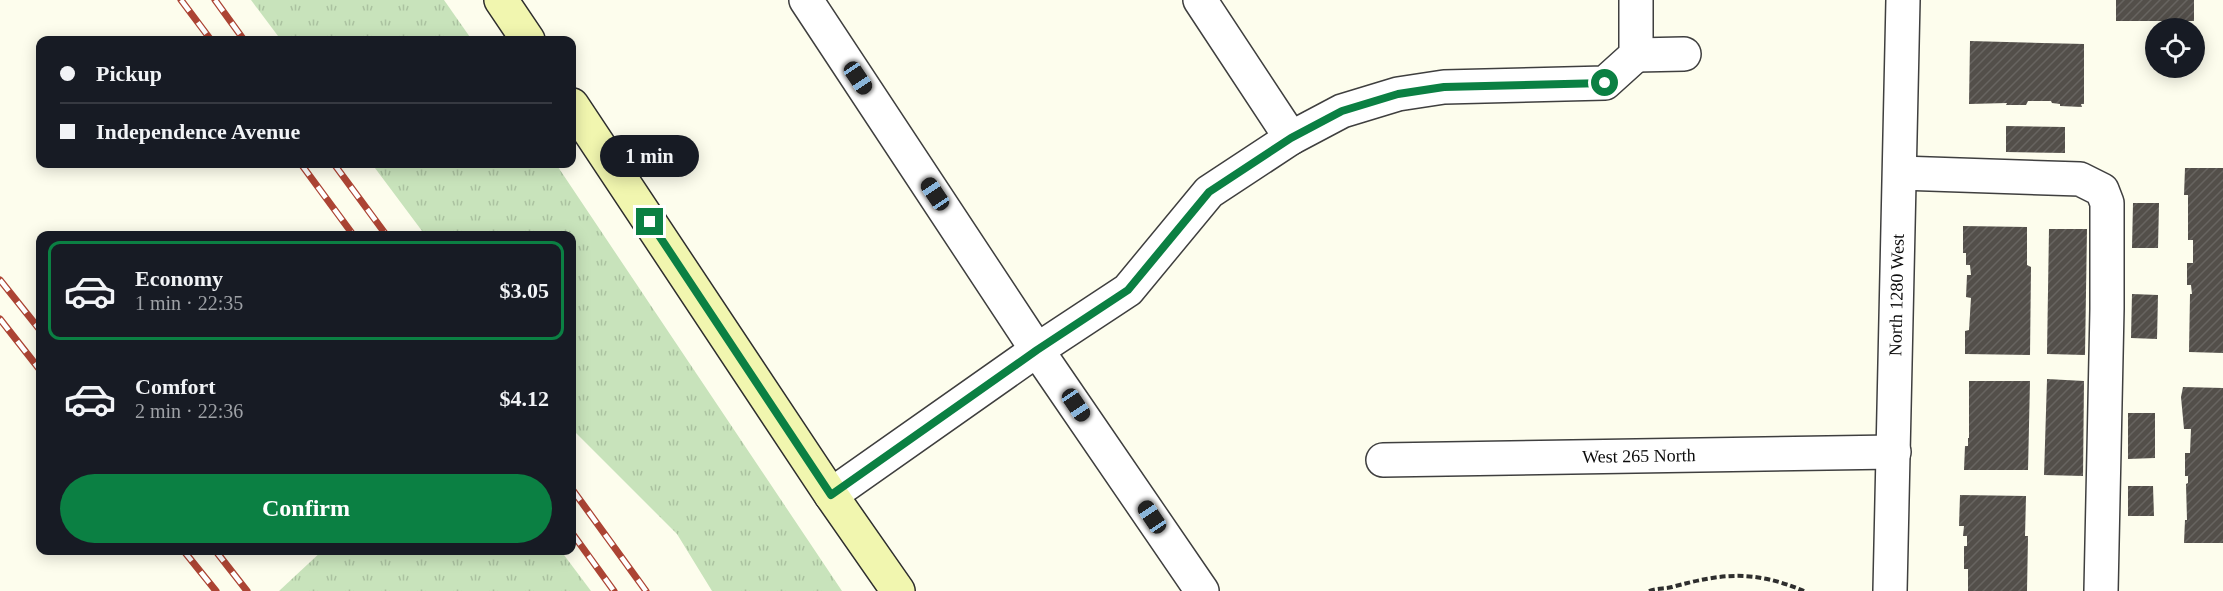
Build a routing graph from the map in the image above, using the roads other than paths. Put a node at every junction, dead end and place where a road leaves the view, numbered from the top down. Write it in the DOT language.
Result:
graph roads {
  1 [pos="501,0"];
  2 [pos="806,0"];
  3 [pos="1200,0"];
  4 [pos="1636,0"];
  5 [pos="1903,0"];
  6 [pos="525,36"];
  7 [pos="1684,54"];
  8 [pos="1636,56"];
  9 [pos="576,111"];
  10 [pos="1291,138"];
  11 [pos="1900,173"];
  12 [pos="1037,350"];
  13 [pos="1894,452"];
  14 [pos="1383,460"];
  15 [pos="831,495"];
  16 [pos="898,591"];
  17 [pos="1202,591"];
  18 [pos="1890,591"];
  19 [pos="2101,591"];
  1 -- 6 [label="street"];
  2 -- 12 [label="street"];
  3 -- 10 [label="street"];
  4 -- 8 [label="street"];
  5 -- 11 [label="street, North 1280 West"];
  7 -- 8 [label="street"];
  8 -- 10 [label="street"];
  9 -- 15 [label="street"];
  10 -- 12 [label="street"];
  11 -- 13 [label="street, North 1280 West"];
  11 -- 19 [label="street"];
  12 -- 15 [label="street"];
  12 -- 17 [label="street"];
  13 -- 14 [label="street, West 265 North"];
  13 -- 18 [label="street, North 1280 West"];
  15 -- 16 [label="street"];
}
